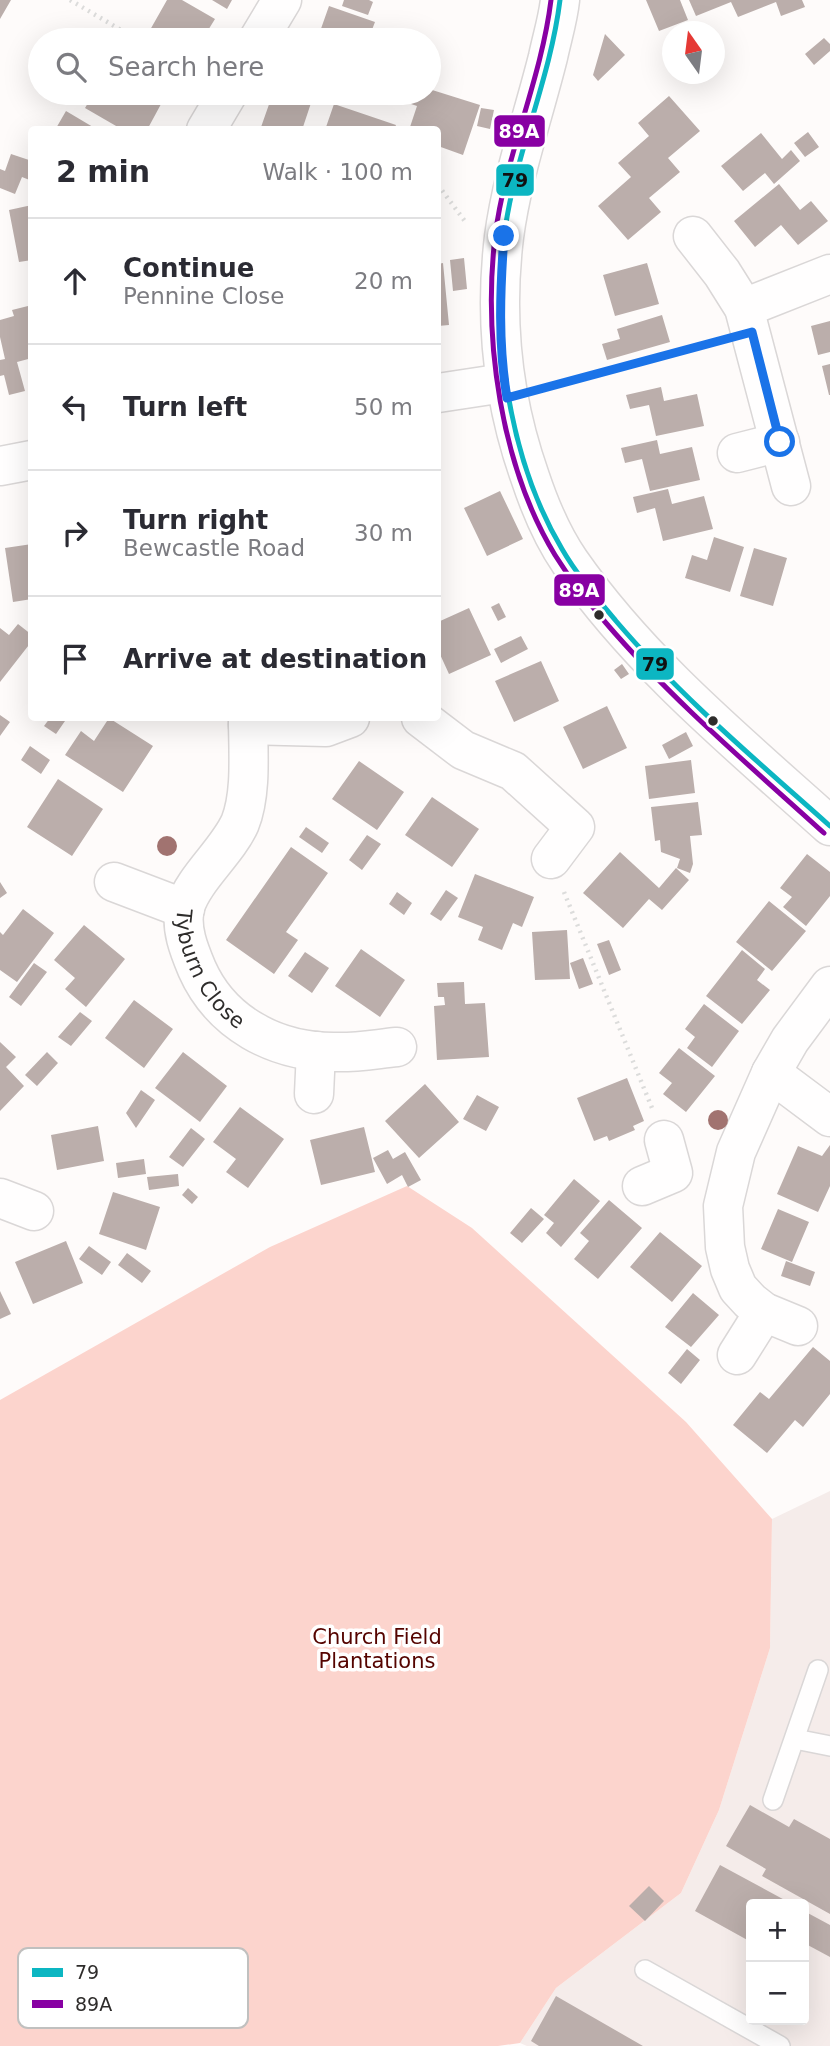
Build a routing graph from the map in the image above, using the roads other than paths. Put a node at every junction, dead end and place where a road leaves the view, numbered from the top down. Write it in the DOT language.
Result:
graph roads {
  1 [pos="282,0"];
  2 [pos="560,0"];
  3 [pos="265,28"];
  4 [pos="221,105"];
  5 [pos="208,126"];
  6 [pos="693,236"];
  7 [pos="830,274"];
  8 [pos="748,320"];
  9 [pos="506,390"];
  10 [pos="441,393"];
  11 [pos="780,442"];
  12 [pos="737,453"];
  13 [pos="28,461"];
  14 [pos="0,466"];
  15 [pos="791,486"];
  16 [pos="248,721"];
  17 [pos="342,721"];
  18 [pos="425,721"];
  19 [pos="830,826"];
  20 [pos="551,859"];
  21 [pos="114,882"];
  22 [pos="185,909"];
  23 [pos="830,986"];
  24 [pos="397,1047"];
  25 [pos="316,1051"];
  26 [pos="771,1073"];
  27 [pos="314,1094"];
  28 [pos="830,1117"];
  29 [pos="660,1166"];
  30 [pos="729,1182"];
  31 [pos="737,1354"];
  32 [pos="818,1670"];
  33 [pos="794,1739"];
  34 [pos="830,1746"];
  35 [pos="773,1800"];
  36 [pos="645,1970"];
  37 [pos="780,2046"];
  1 -- 3 [label="street"];
  2 -- 9 [label="street"];
  4 -- 5 [label="street"];
  6 -- 8 [label="street"];
  7 -- 8 [label="street"];
  8 -- 11 [label="street"];
  9 -- 10 [label="street"];
  9 -- 19 [label="street"];
  11 -- 12 [label="street"];
  11 -- 15 [label="street"];
  13 -- 14 [label="street"];
  16 -- 17 [label="street, Tyburn Close"];
  16 -- 22 [label="street, Tyburn Close"];
  18 -- 20 [label="street"];
  21 -- 22 [label="street"];
  22 -- 25 [label="street, Tyburn Close"];
  23 -- 26 [label="street"];
  24 -- 25 [label="street, Tyburn Close"];
  25 -- 27 [label="street"];
  26 -- 28 [label="street"];
  26 -- 30 [label="street"];
  29 -- 30 [label="street"];
  30 -- 31 [label="street"];
  32 -- 33 [label="lane"];
  33 -- 34 [label="lane"];
  33 -- 35 [label="lane"];
  36 -- 37 [label="lane"];
}
